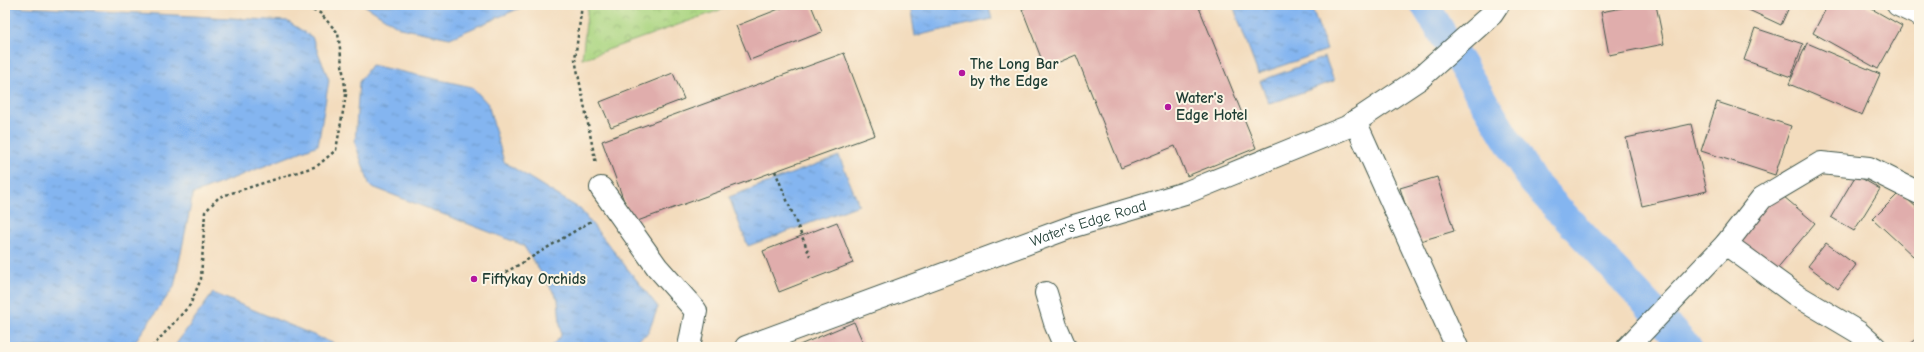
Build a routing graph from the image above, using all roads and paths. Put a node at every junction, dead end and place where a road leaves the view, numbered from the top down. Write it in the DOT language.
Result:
graph roads {
  1 [pos="296,5"];
  2 [pos="582,5"];
  3 [pos="1898,5"];
  4 [pos="1495,9"];
  5 [pos="1919,15"];
  6 [pos="1355,121"];
  7 [pos="775,171"];
  8 [pos="601,188"];
  9 [pos="1919,193"];
  10 [pos="596,218"];
  11 [pos="1726,244"];
  12 [pos="810,256"];
  13 [pos="495,278"];
  14 [pos="1046,293"];
  15 [pos="1630,346"];
  16 [pos="152,347"];
  17 [pos="689,347"];
  18 [pos="746,347"];
  19 [pos="1065,347"];
  20 [pos="1458,347"];
  21 [pos="1875,347"];
  1 -- 16 [label="path"];
  2 -- 8 [label="path"];
  3 -- 5 [label="street"];
  4 -- 6 [label="street, Water's Edge Road"];
  6 -- 18 [label="street, Water's Edge Road"];
  6 -- 20 [label="street"];
  7 -- 12 [label="path"];
  8 -- 17 [label="street"];
  9 -- 11 [label="street"];
  10 -- 13 [label="path"];
  11 -- 15 [label="street"];
  11 -- 21 [label="street"];
  14 -- 19 [label="street"];
}
